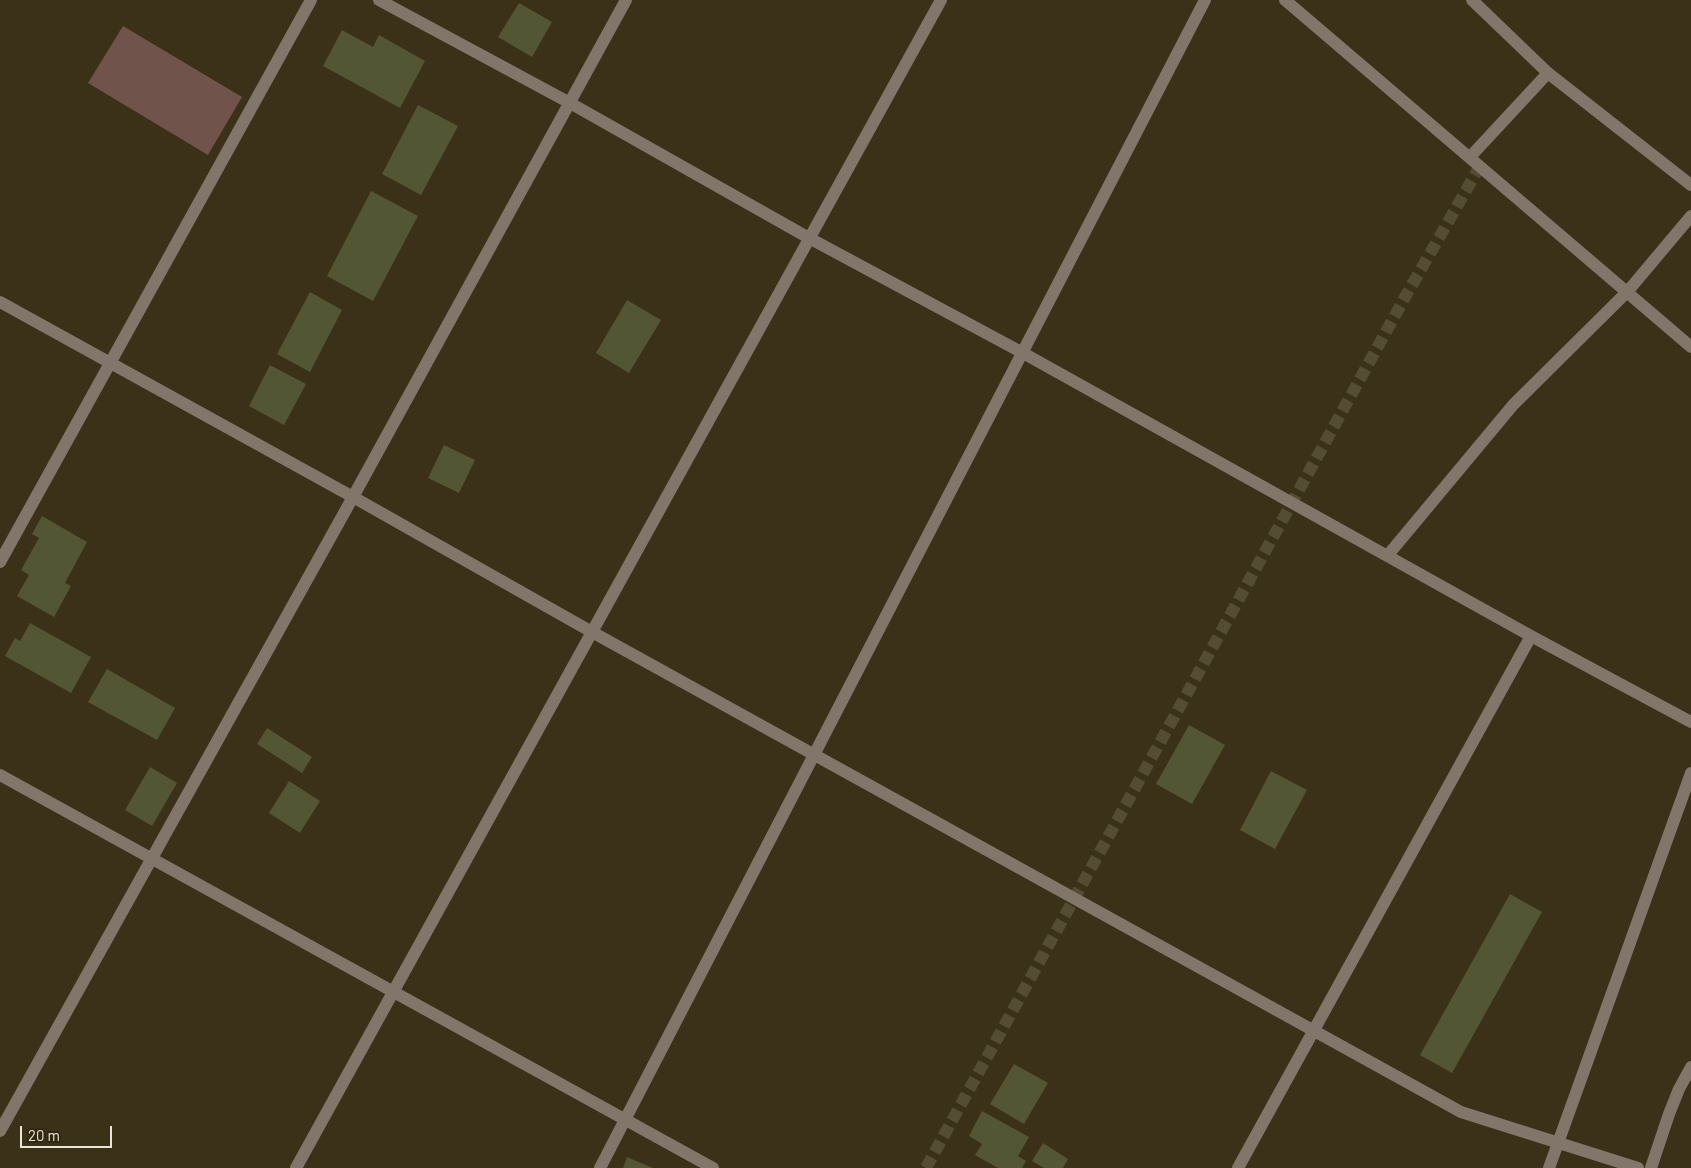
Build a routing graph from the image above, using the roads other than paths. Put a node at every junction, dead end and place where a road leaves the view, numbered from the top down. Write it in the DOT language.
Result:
graph roads {
  1 [pos="311,0"];
  2 [pos="379,0"];
  3 [pos="626,0"];
  4 [pos="941,0"];
  5 [pos="1205,0"];
  6 [pos="1285,0"];
  7 [pos="1472,0"];
  8 [pos="1548,73"];
  9 [pos="570,103"];
  10 [pos="1470,157"];
  11 [pos="1691,185"];
  12 [pos="1691,216"];
  13 [pos="809,238"];
  14 [pos="1628,291"];
  15 [pos="0,302"];
  16 [pos="1691,347"];
  17 [pos="1023,353"];
  18 [pos="110,364"];
  19 [pos="353,497"];
  20 [pos="1388,555"];
  21 [pos="0,562"];
  22 [pos="592,632"];
  23 [pos="1531,636"];
  24 [pos="1691,722"];
  25 [pos="814,755"];
  26 [pos="1691,773"];
  27 [pos="0,775"];
  28 [pos="152,858"];
  29 [pos="393,992"];
  30 [pos="1314,1030"];
  31 [pos="1691,1067"];
  32 [pos="625,1119"];
  33 [pos="0,1131"];
  34 [pos="1559,1142"];
  35 [pos="296,1168"];
  36 [pos="600,1168"];
  37 [pos="713,1168"];
  38 [pos="1238,1168"];
  39 [pos="1549,1168"];
  40 [pos="1638,1168"];
  41 [pos="1651,1168"];
  1 -- 18 [label="street"];
  2 -- 9 [label="street"];
  3 -- 9 [label="street"];
  4 -- 13 [label="street"];
  5 -- 17 [label="street"];
  6 -- 10 [label="street"];
  7 -- 8 [label="street"];
  8 -- 10 [label="street"];
  8 -- 11 [label="street"];
  9 -- 13 [label="street"];
  9 -- 19 [label="street"];
  10 -- 14 [label="street"];
  12 -- 14 [label="street"];
  13 -- 17 [label="street"];
  13 -- 22 [label="street"];
  14 -- 16 [label="street"];
  14 -- 20 [label="street"];
  15 -- 18 [label="street"];
  17 -- 20 [label="street"];
  17 -- 25 [label="street"];
  18 -- 19 [label="street"];
  18 -- 21 [label="street"];
  19 -- 22 [label="street"];
  19 -- 28 [label="street"];
  20 -- 23 [label="street"];
  22 -- 25 [label="street"];
  22 -- 29 [label="street"];
  23 -- 24 [label="street"];
  23 -- 30 [label="street"];
  25 -- 30 [label="street"];
  25 -- 32 [label="street"];
  26 -- 34 [label="street"];
  27 -- 28 [label="street"];
  28 -- 29 [label="street"];
  28 -- 33 [label="street"];
  29 -- 32 [label="street"];
  29 -- 35 [label="street"];
  30 -- 34 [label="street"];
  30 -- 38 [label="street"];
  31 -- 41 [label="street"];
  32 -- 36 [label="street"];
  32 -- 37 [label="street"];
  34 -- 39 [label="street"];
  34 -- 40 [label="street"];
}
